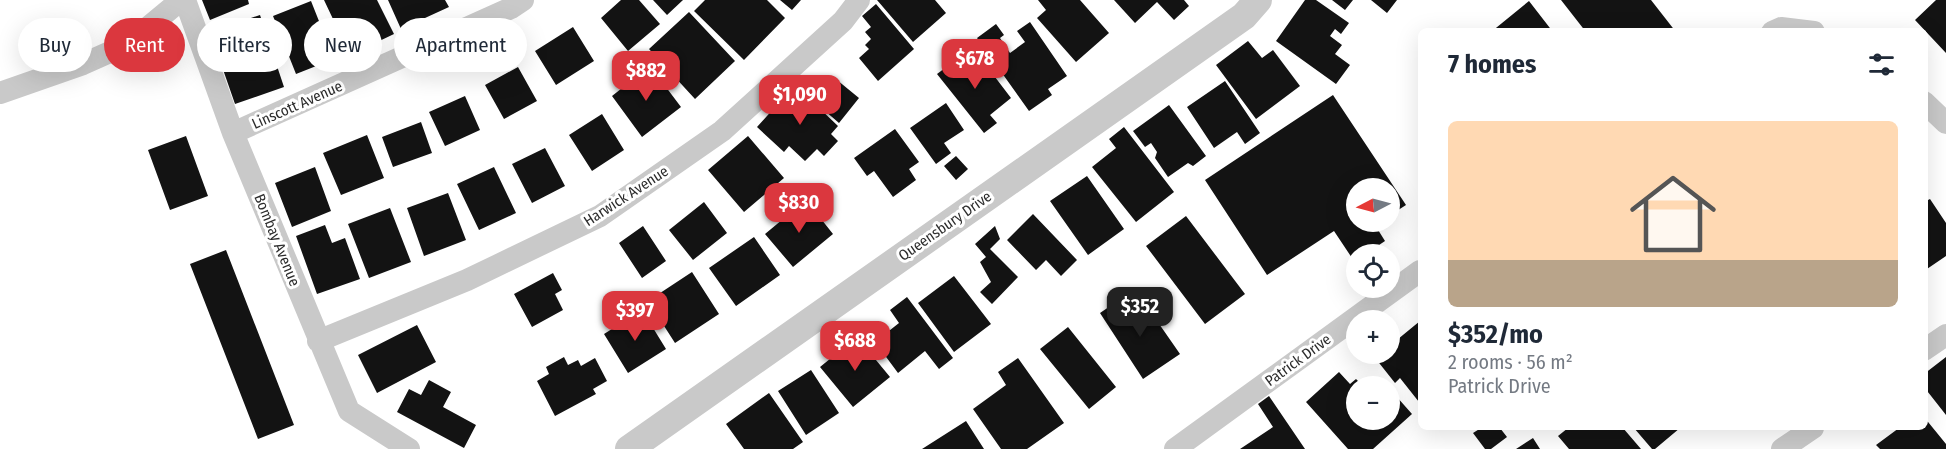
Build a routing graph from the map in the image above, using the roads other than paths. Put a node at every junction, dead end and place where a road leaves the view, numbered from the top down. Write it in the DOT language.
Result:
graph roads {
  1 [pos="183,0"];
  2 [pos="523,0"];
  3 [pos="859,0"];
  4 [pos="1258,0"];
  5 [pos="0,93"];
  6 [pos="1928,106"];
  7 [pos="1946,123"];
  8 [pos="233,133"];
  9 [pos="1418,272"];
  10 [pos="1946,335"];
  11 [pos="318,341"];
  12 [pos="1928,347"];
  13 [pos="1810,430"];
  14 [pos="409,449"];
  15 [pos="629,449"];
  16 [pos="1175,449"];
  17 [pos="1782,449"];
  1 -- 5 [label="street"];
  1 -- 8 [label="street, Bombay Avenue"];
  2 -- 8 [label="street, Linscott Avenue"];
  3 -- 11 [label="street, Harwick Avenue"];
  4 -- 15 [label="street, Queensbury Drive"];
  6 -- 7 [label="street"];
  8 -- 11 [label="street, Bombay Avenue"];
  9 -- 16 [label="street, Patrick Drive"];
  10 -- 12 [label="street"];
  11 -- 14 [label="street, Bombay Avenue"];
  13 -- 17 [label="street"];
}
